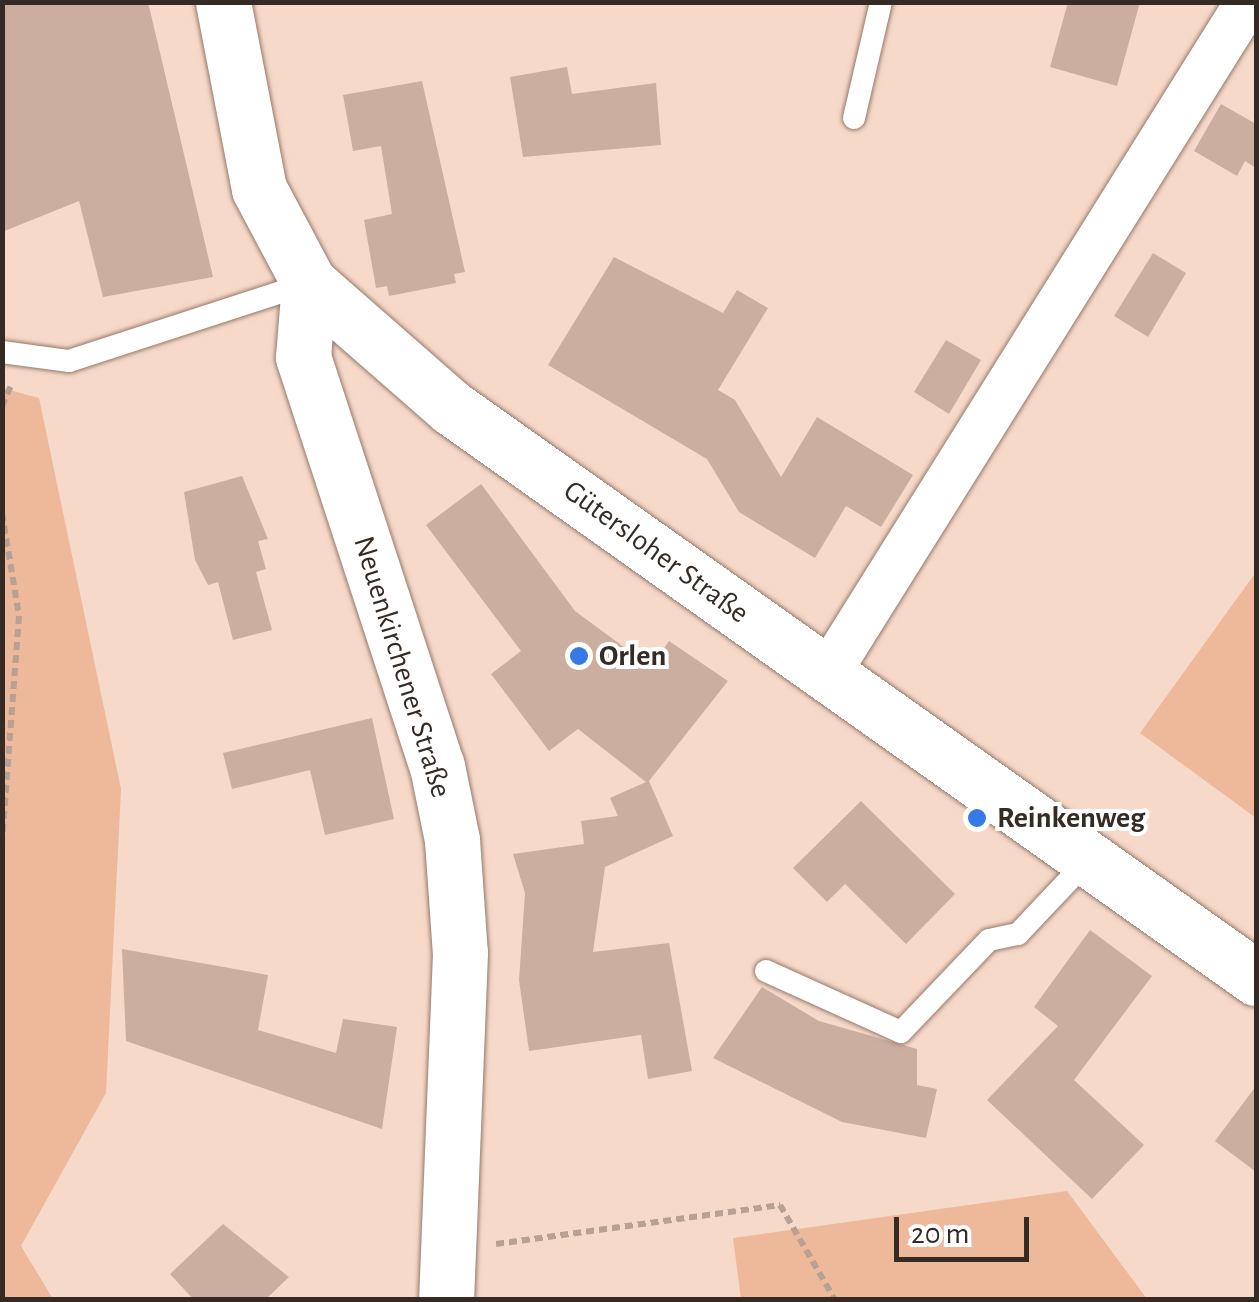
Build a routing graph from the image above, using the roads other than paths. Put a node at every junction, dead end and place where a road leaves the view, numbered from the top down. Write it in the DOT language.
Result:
graph roads {
  1 [pos="222,2"];
  2 [pos="881,2"];
  3 [pos="1247,2"];
  4 [pos="854,118"];
  5 [pos="309,283"];
  6 [pos="2,352"];
  7 [pos="826,675"];
  8 [pos="1089,860"];
  9 [pos="766,971"];
  10 [pos="1256,978"];
  11 [pos="444,1281"];
  1 -- 5 [label="main road, Gütersloher Straße"];
  2 -- 4 [label="lane"];
  3 -- 7 [label="street"];
  5 -- 6 [label="lane"];
  5 -- 7 [label="main road, Gütersloher Straße"];
  5 -- 11 [label="main road, Neuenkirchener Straße"];
  7 -- 8 [label="main road, Gütersloher Straße"];
  8 -- 9 [label="lane"];
  8 -- 10 [label="main road, Gütersloher Straße"];
}
